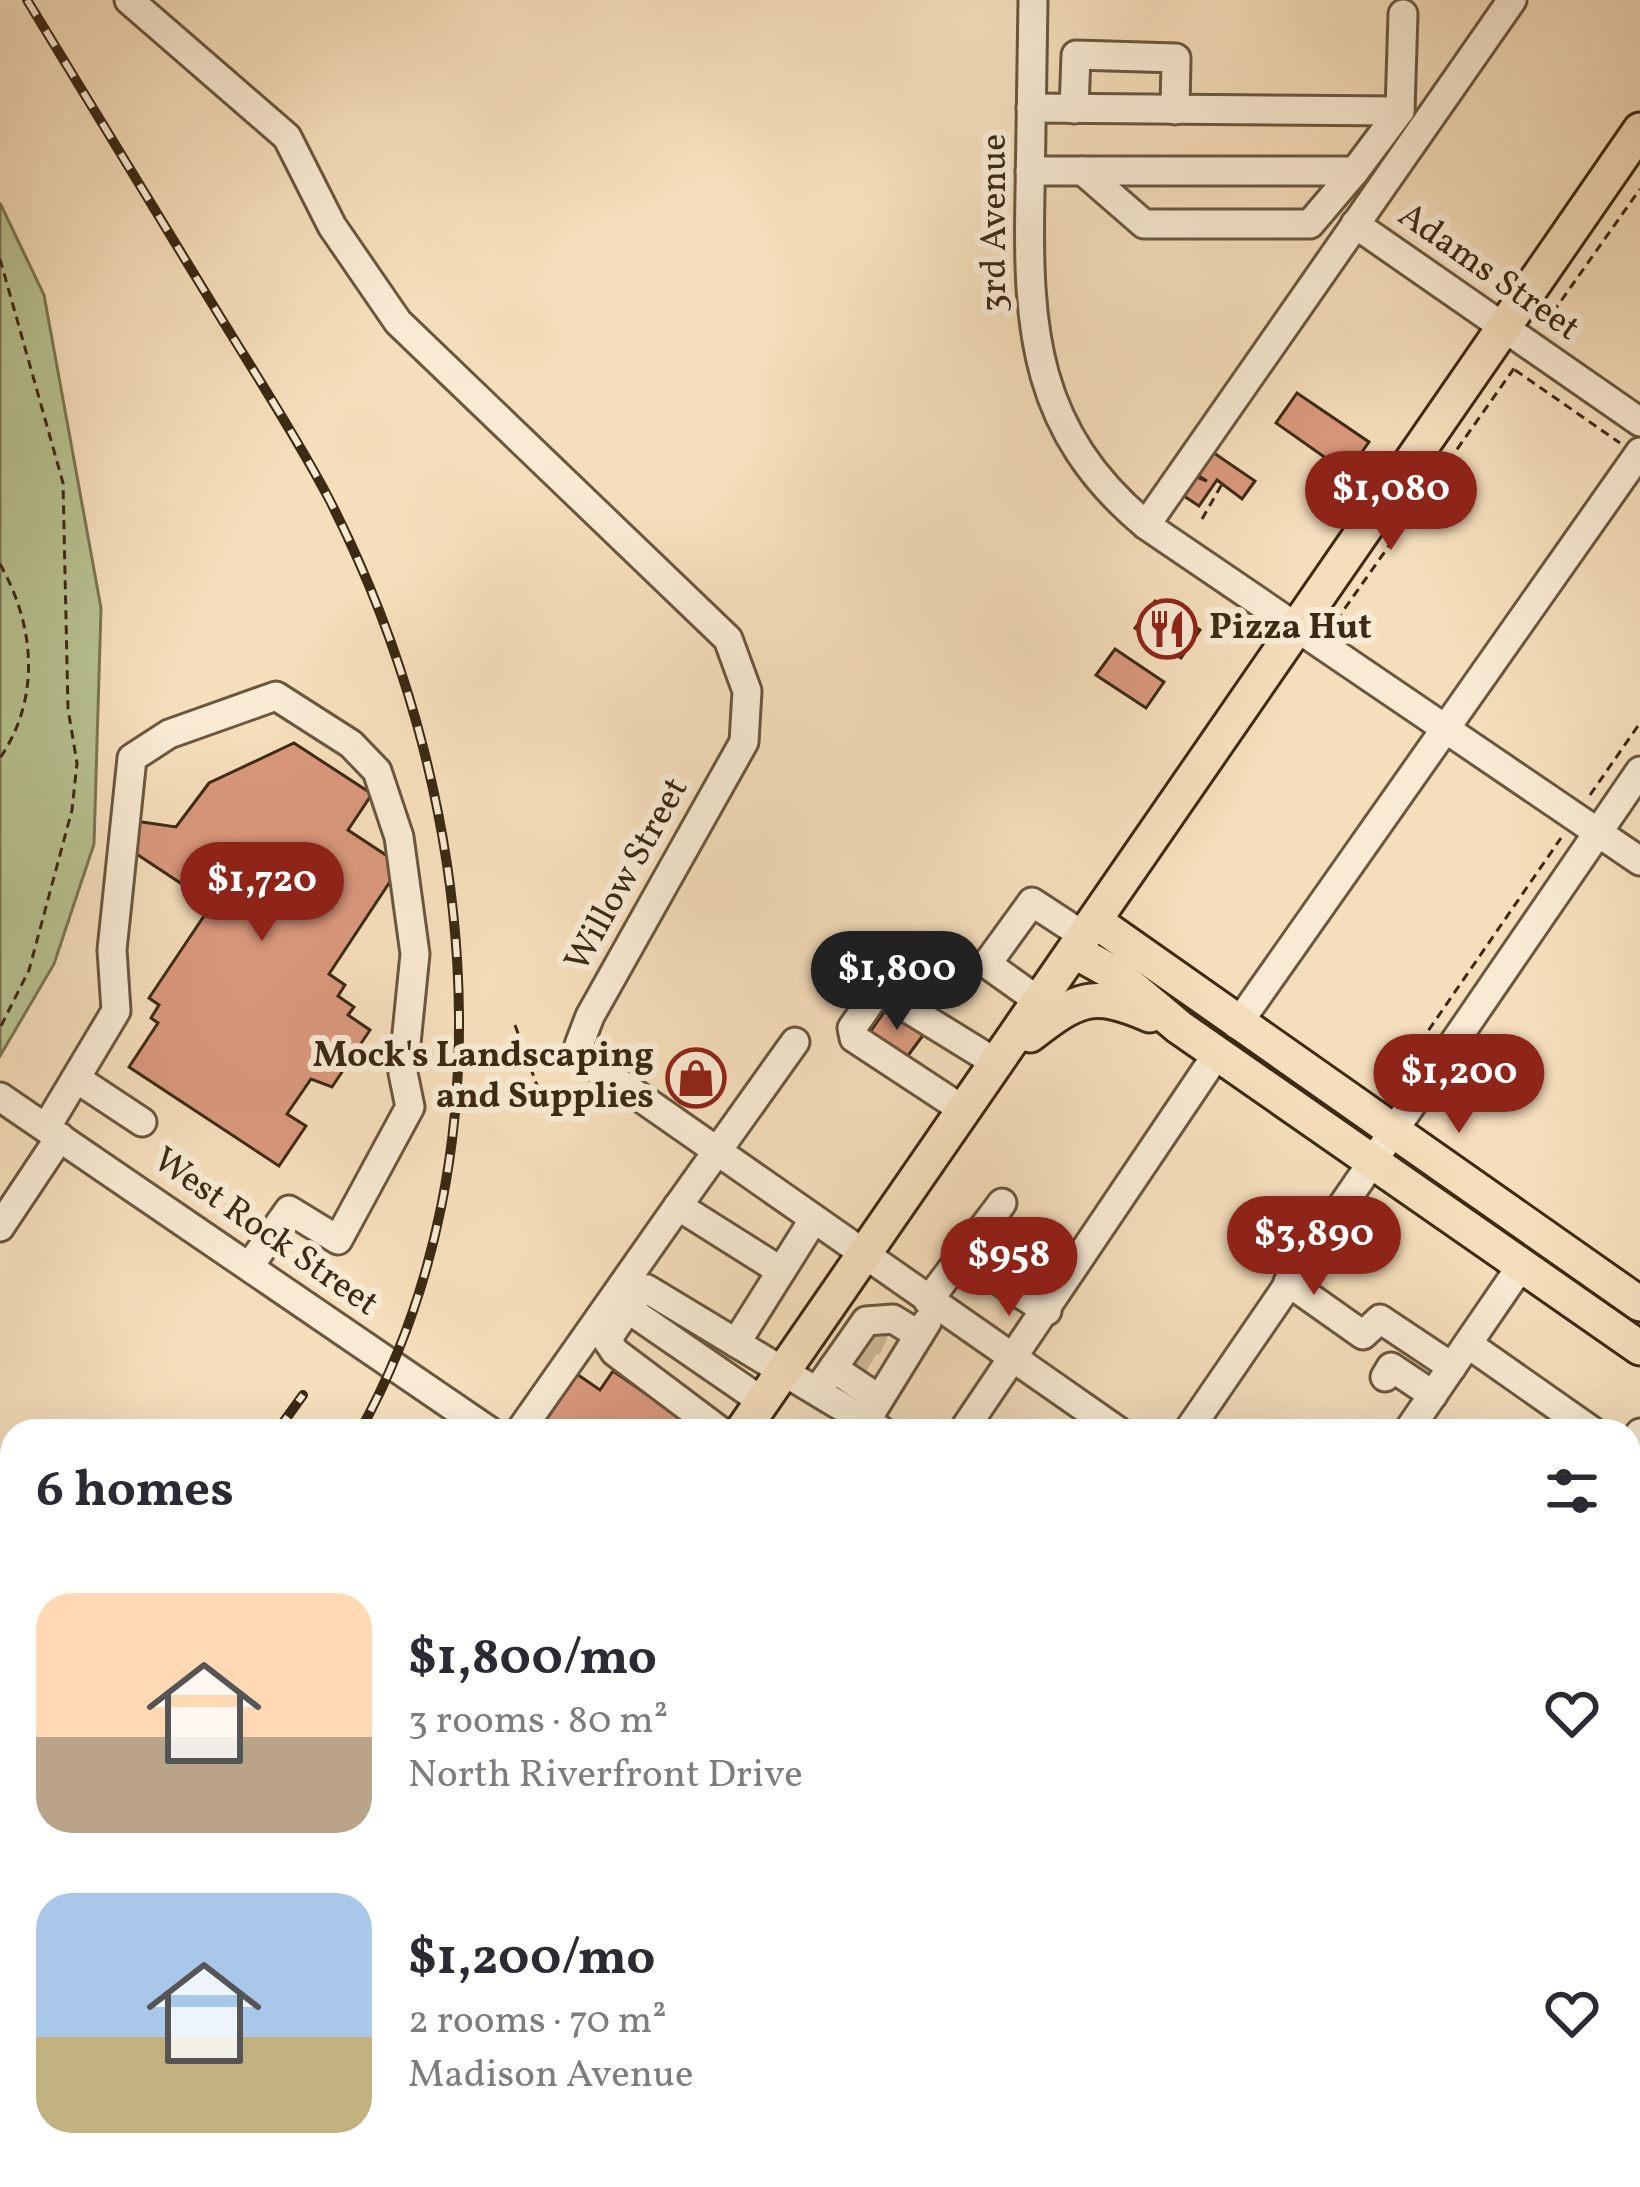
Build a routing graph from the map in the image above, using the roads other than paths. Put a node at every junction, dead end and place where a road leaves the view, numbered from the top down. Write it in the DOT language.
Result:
graph roads {
  1 [pos="129,0"];
  2 [pos="1033,0"];
  3 [pos="1512,0"];
  4 [pos="1403,14"];
  5 [pos="1031,108"];
  6 [pos="1074,109"];
  7 [pos="1175,110"];
  8 [pos="1400,111"];
  9 [pos="1640,130"];
  10 [pos="1030,171"];
  11 [pos="1083,171"];
  12 [pos="1354,171"];
  13 [pos="1355,224"];
  14 [pos="1516,347"];
  15 [pos="1640,422"];
  16 [pos="1639,454"];
  17 [pos="1146,525"];
  18 [pos="1296,628"];
  19 [pos="1443,728"];
  20 [pos="1640,772"];
  21 [pos="1600,833"];
  22 [pos="1640,860"];
  23 [pos="1085,936"];
  24 [pos="1040,1002"];
  25 [pos="1237,1025"];
  26 [pos="1179,1028"];
  27 [pos="795,1042"];
  28 [pos="1217,1054"];
  29 [pos="1001,1059"];
  30 [pos="77,1079"];
  31 [pos="0,1097"];
  32 [pos="965,1111"];
  33 [pos="1385,1116"];
  34 [pos="142,1121"];
  35 [pos="53,1132"];
  36 [pos="714,1153"];
  37 [pos="1369,1161"];
  38 [pos="1003,1203"];
  39 [pos="678,1206"];
  40 [pos="812,1222"];
  41 [pos="0,1227"];
  42 [pos="962,1256"];
  43 [pos="865,1257"];
  44 [pos="251,1264"];
  45 [pos="1521,1266"];
  46 [pos="782,1270"];
  47 [pos="1288,1282"];
  48 [pos="932,1304"];
  49 [pos="1640,1304"];
  50 [pos="628,1309"];
  51 [pos="1047,1311"];
  52 [pos="736,1343"];
  53 [pos="1640,1348"];
  54 [pos="1460,1356"];
  55 [pos="1013,1360"];
  56 [pos="870,1368"];
  57 [pos="782,1373"];
  58 [pos="1385,1377"];
  59 [pos="1433,1395"];
  60 [pos="763,1402"];
  61 [pos="472,1419"];
  62 [pos="528,1419"];
  63 [pos="703,1419"];
  64 [pos="751,1419"];
  65 [pos="971,1419"];
  66 [pos="1100,1419"];
  67 [pos="1196,1419"];
  68 [pos="1416,1419"];
  69 [pos="1571,1419"];
  1 -- 36 [label="street, Willow Street"];
  2 -- 5 [label="street, 3rd Avenue"];
  3 -- 13 [label="street"];
  4 -- 8 [label="street"];
  5 -- 6 [label="street"];
  5 -- 10 [label="street, 3rd Avenue"];
  6 -- 7 [label="street"];
  6 -- 7 [label="street"];
  7 -- 8 [label="street"];
  8 -- 12 [label="street"];
  9 -- 14 [label="main road"];
  10 -- 11 [label="street"];
  10 -- 17 [label="street, 3rd Avenue"];
  11 -- 12 [label="street"];
  11 -- 12 [label="street"];
  13 -- 14 [label="street, Adams Street"];
  13 -- 17 [label="street"];
  14 -- 15 [label="street, Adams Street"];
  14 -- 18 [label="main road"];
  16 -- 19 [label="street"];
  17 -- 18 [label="street, 3rd Avenue"];
  18 -- 19 [label="street, 3rd Avenue"];
  18 -- 23 [label="main road"];
  19 -- 21 [label="street, 3rd Avenue"];
  19 -- 25 [label="street"];
  20 -- 21 [label="street"];
  21 -- 22 [label="street, 3rd Avenue"];
  21 -- 33 [label="street"];
  23 -- 24 [label="main road"];
  23 -- 24 [label="street"];
  23 -- 25 [label="main road"];
  23 -- 26 [label="main road"];
  24 -- 29 [label="main road"];
  25 -- 33 [label="main road"];
  26 -- 28 [label="main road"];
  26 -- 29 [label="main road"];
  27 -- 36 [label="street"];
  28 -- 37 [label="main road"];
  28 -- 51 [label="street"];
  29 -- 32 [label="main road"];
  29 -- 32 [label="street"];
  30 -- 34 [label="street"];
  30 -- 35 [label="street"];
  30 -- 44 [label="street"];
  31 -- 35 [label="street, West Rock Street"];
  32 -- 43 [label="main road"];
  33 -- 37 [label="street"];
  33 -- 49 [label="main road"];
  35 -- 41 [label="street"];
  35 -- 44 [label="street, West Rock Street"];
  36 -- 39 [label="street"];
  36 -- 40 [label="street"];
  37 -- 45 [label="main road"];
  37 -- 47 [label="street"];
  38 -- 42 [label="street"];
  39 -- 46 [label="street"];
  39 -- 62 [label="street"];
  40 -- 43 [label="street"];
  40 -- 46 [label="street"];
  42 -- 48 [label="street"];
  42 -- 51 [label="street"];
  43 -- 48 [label="street"];
  43 -- 57 [label="main road"];
  44 -- 61 [label="street, West Rock Street"];
  45 -- 53 [label="main road"];
  45 -- 54 [label="street"];
  46 -- 52 [label="street"];
  47 -- 54 [label="street"];
  47 -- 67 [label="street"];
  48 -- 55 [label="street"];
  48 -- 56 [label="street"];
  50 -- 52 [label="street"];
  50 -- 60 [label="street"];
  50 -- 63 [label="street"];
  51 -- 55 [label="street"];
  52 -- 57 [label="street"];
  54 -- 59 [label="street"];
  54 -- 69 [label="street"];
  55 -- 65 [label="street"];
  55 -- 66 [label="street"];
  56 -- 57 [label="street"];
  57 -- 60 [label="main road"];
  58 -- 59 [label="street"];
  59 -- 68 [label="street"];
  60 -- 64 [label="main road"];
}
